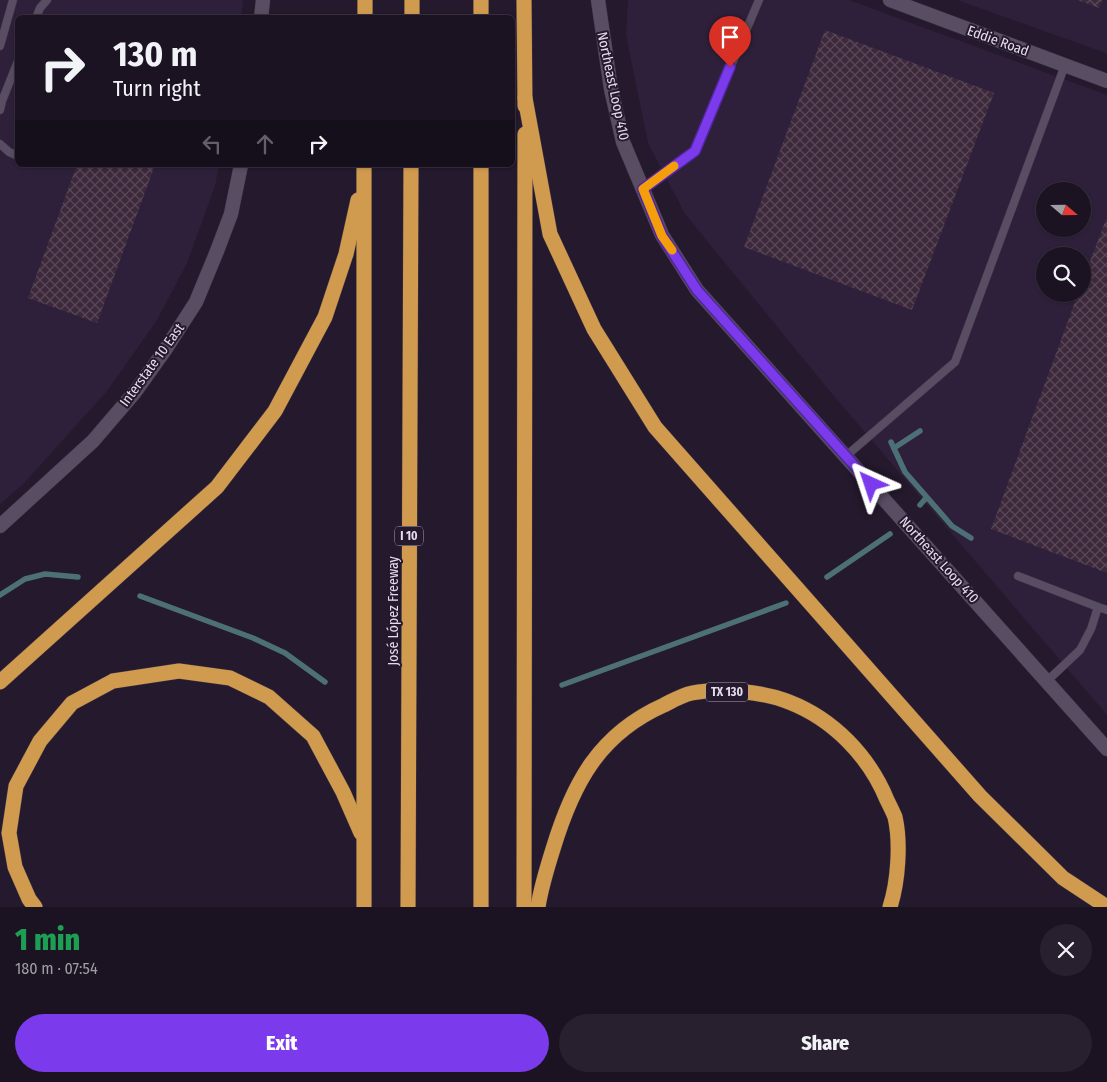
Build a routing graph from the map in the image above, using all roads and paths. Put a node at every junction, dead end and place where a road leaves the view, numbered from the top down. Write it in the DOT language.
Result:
graph roads {
  1 [pos="13,0"];
  2 [pos="48,0"];
  3 [pos="264,0"];
  4 [pos="365,0"];
  5 [pos="412,0"];
  6 [pos="481,0"];
  7 [pos="524,0"];
  8 [pos="598,0"];
  9 [pos="759,0"];
  10 [pos="890,0"];
  11 [pos="4,15"];
  12 [pos="37,15"];
  13 [pos="262,15"];
  14 [pos="365,15"];
  15 [pos="412,15"];
  16 [pos="481,15"];
  17 [pos="0,46"];
  18 [pos="1065,65"];
  19 [pos="15,68"];
  20 [pos="1107,81"];
  21 [pos="524,98"];
  22 [pos="0,110"];
  23 [pos="0,144"];
  24 [pos="15,155"];
  25 [pos="241,167"];
  26 [pos="410,167"];
  27 [pos="481,167"];
  28 [pos="364,168"];
  29 [pos="643,189"];
  30 [pos="846,456"];
  31 [pos="0,526"];
  32 [pos="1018,576"];
  33 [pos="1098,607"];
  34 [pos="1107,610"];
  35 [pos="1047,681"];
  36 [pos="0,682"];
  37 [pos="1107,749"];
  38 [pos="364,841"];
  39 [pos="35,907"];
  40 [pos="364,907"];
  41 [pos="408,907"];
  42 [pos="480,907"];
  43 [pos="524,907"];
  44 [pos="538,907"];
  45 [pos="890,907"];
  46 [pos="1107,907"];
  1 -- 11 [label="lane"];
  2 -- 12 [label="lane"];
  3 -- 13 [label="main road"];
  4 -- 14 [label="highway"];
  5 -- 15 [label="highway"];
  6 -- 16 [label="highway"];
  7 -- 21 [label="highway"];
  8 -- 29 [label="main road, Northeast Loop 410"];
  9 -- 29 [label="lane"];
  10 -- 18 [label="main road, Eddie Road"];
  11 -- 17 [label="lane"];
  18 -- 20 [label="main road, Eddie Road"];
  18 -- 30 [label="lane"];
  19 -- 22 [label="lane"];
  21 -- 43 [label="highway"];
  21 -- 46 [label="highway"];
  23 -- 24 [label="lane"];
  25 -- 31 [label="main road, Interstate 10 East"];
  26 -- 41 [label="highway, José López Freeway / I 10"];
  27 -- 42 [label="highway"];
  28 -- 36 [label="highway"];
  28 -- 38 [label="highway"];
  29 -- 30 [label="main road, Northeast Loop 410"];
  30 -- 35 [label="main road, Northeast Loop 410"];
  32 -- 33 [label="lane"];
  33 -- 34 [label="lane"];
  33 -- 35 [label="lane"];
  35 -- 37 [label="main road, Northeast Loop 410"];
  38 -- 39 [label="highway"];
  38 -- 40 [label="highway"];
  44 -- 45 [label="highway, TX 130"];
}
